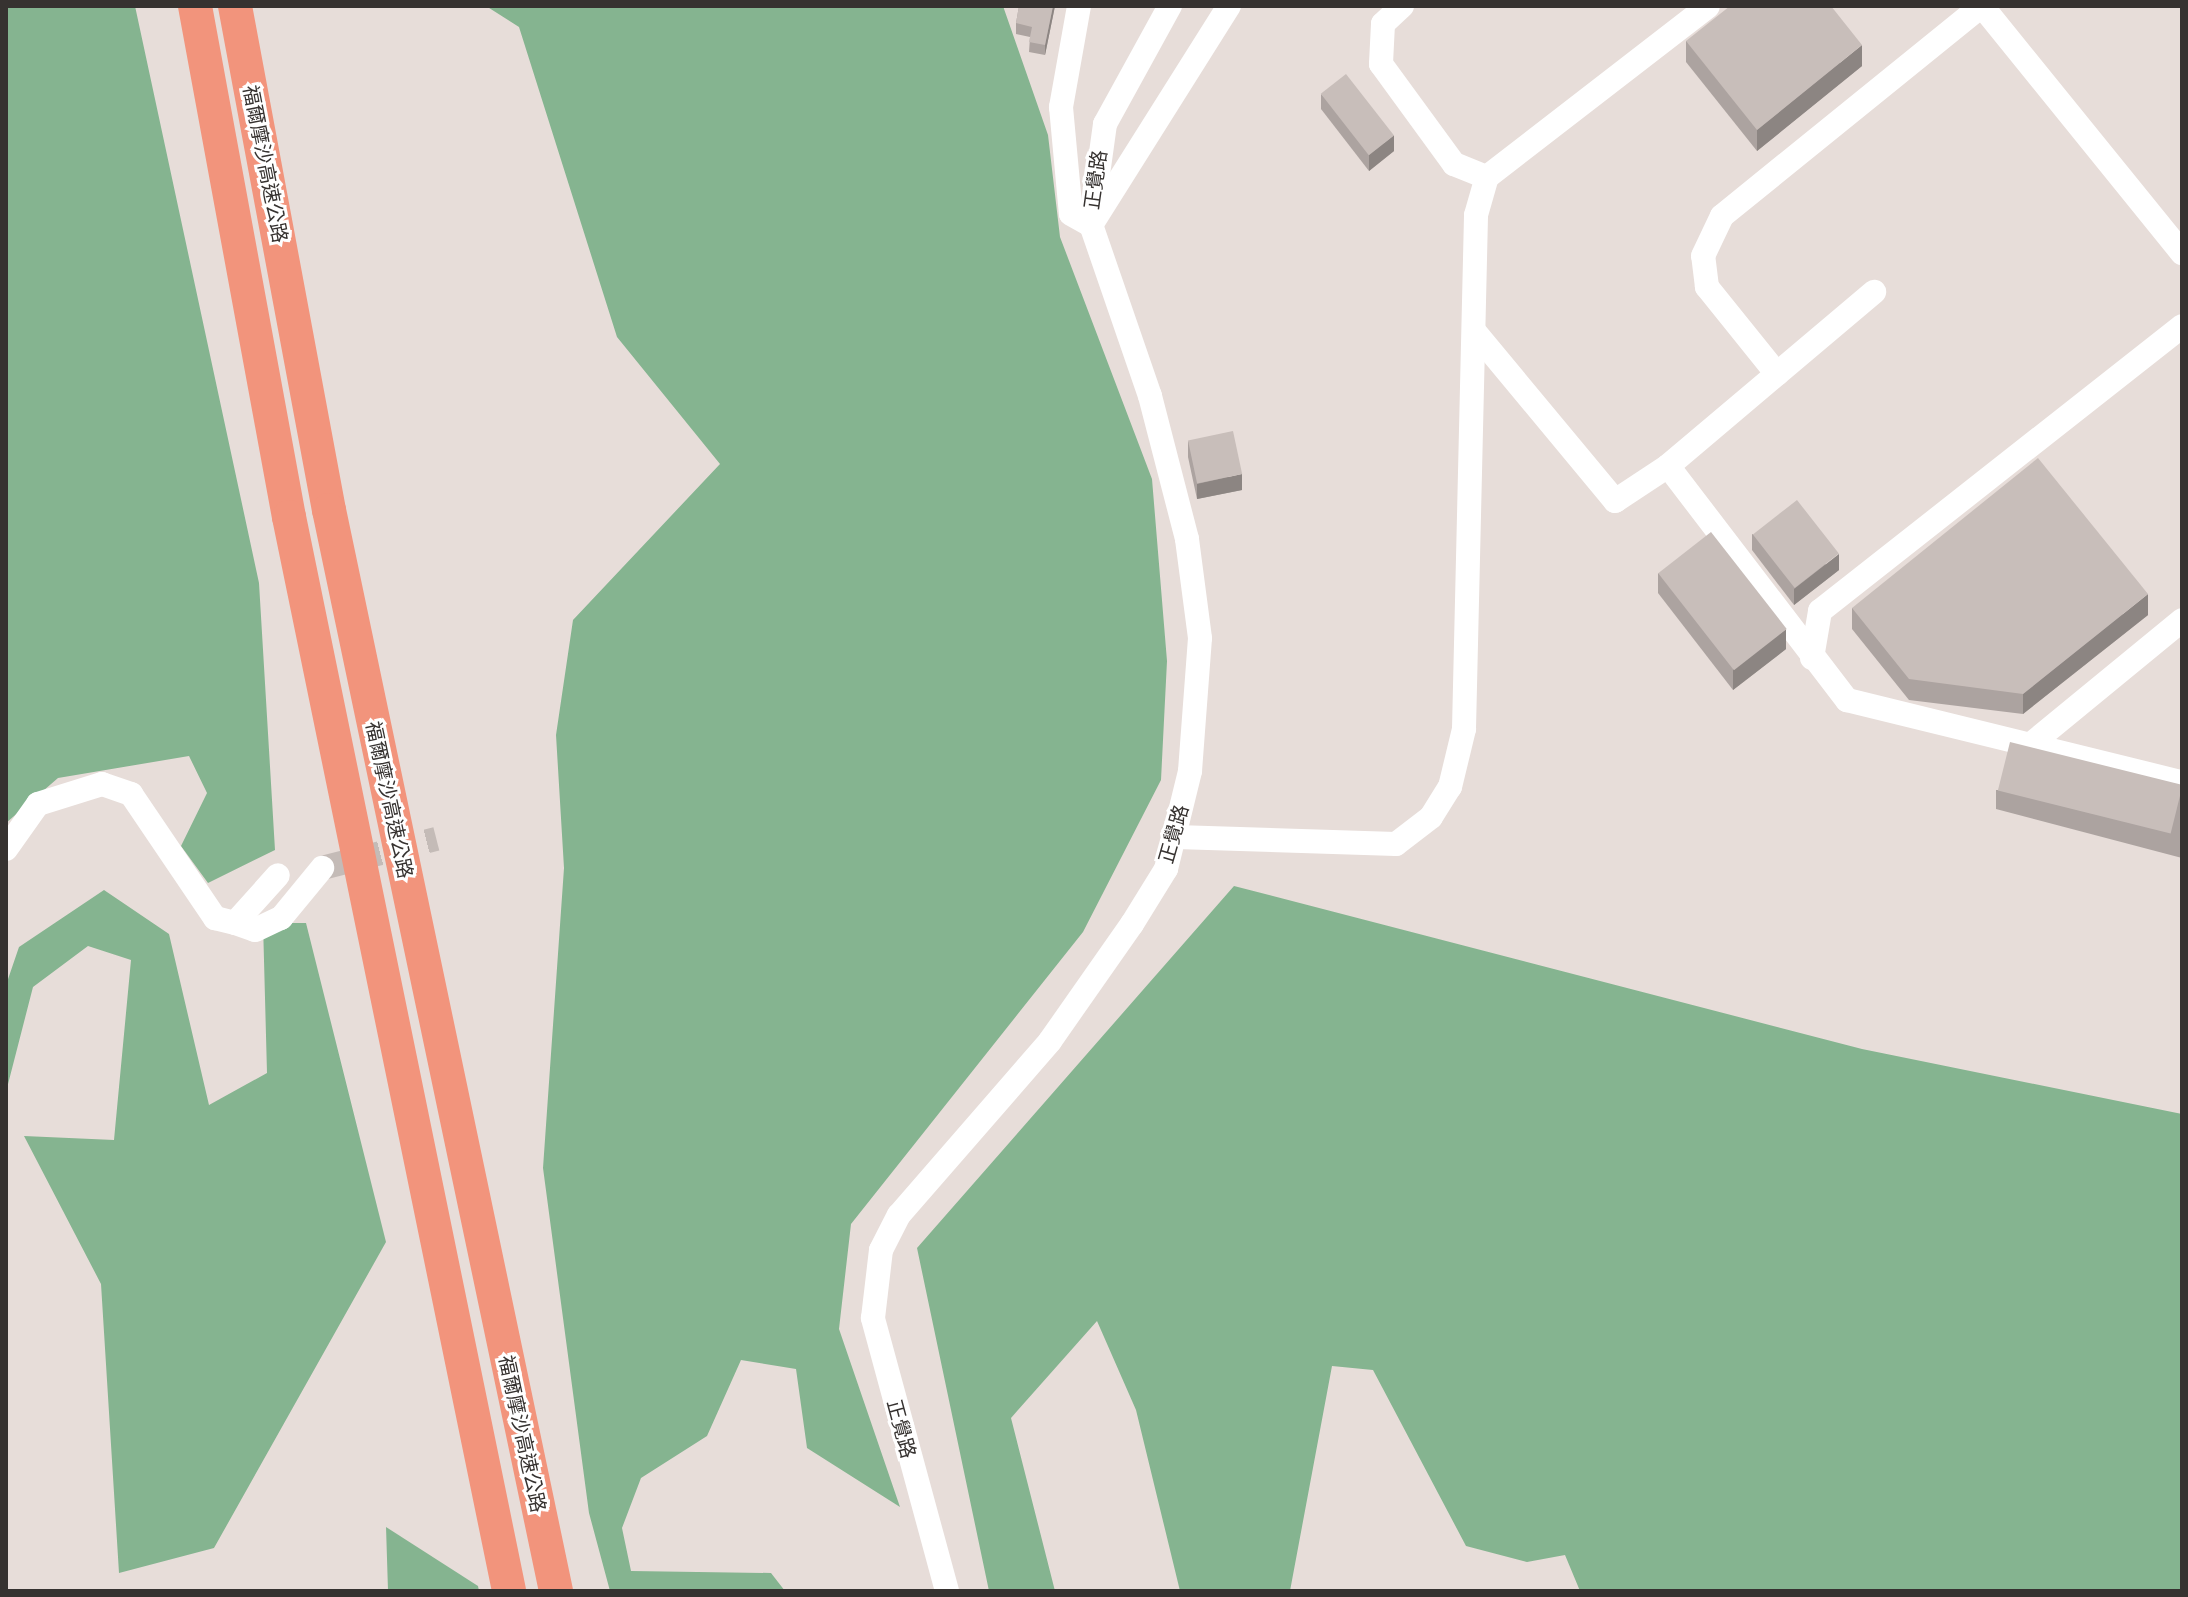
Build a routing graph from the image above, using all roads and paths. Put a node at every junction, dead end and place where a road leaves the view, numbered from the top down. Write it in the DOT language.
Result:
graph roads {
  1 [pos="195,6"];
  2 [pos="235,6"];
  3 [pos="1079,6"];
  4 [pos="1170,6"];
  5 [pos="1229,6"];
  6 [pos="1402,6"];
  7 [pos="1708,6"];
  8 [pos="1982,6"];
  9 [pos="1487,177"];
  10 [pos="1091,225"];
  11 [pos="2182,253"];
  12 [pos="1874,292"];
  13 [pos="2182,326"];
  14 [pos="1474,331"];
  15 [pos="1777,374"];
  16 [pos="1668,466"];
  17 [pos="2182,620"];
  18 [pos="1812,658"];
  19 [pos="2030,745"];
  20 [pos="2182,782"];
  21 [pos="1176,837"];
  22 [pos="6,849"];
  23 [pos="322,868"];
  24 [pos="278,875"];
  25 [pos="235,923"];
  26 [pos="509,1591"];
  27 [pos="556,1591"];
  28 [pos="947,1591"];
  1 -- 26 [label="highway, 福爾摩沙高速公路"];
  2 -- 27 [label="highway, 福爾摩沙高速公路"];
  3 -- 10 [label="street"];
  4 -- 10 [label="street, 正覺路"];
  5 -- 10 [label="street"];
  6 -- 9 [label="street"];
  7 -- 9 [label="street"];
  8 -- 11 [label="street"];
  8 -- 15 [label="street"];
  9 -- 14 [label="street"];
  10 -- 21 [label="street, 正覺路"];
  12 -- 15 [label="street"];
  13 -- 18 [label="street"];
  14 -- 16 [label="street"];
  14 -- 21 [label="street"];
  15 -- 16 [label="street"];
  16 -- 18 [label="street"];
  17 -- 19 [label="street"];
  18 -- 19 [label="street"];
  19 -- 20 [label="street"];
  21 -- 28 [label="street, 正覺路"];
  22 -- 25 [label="street"];
  23 -- 25 [label="street"];
  24 -- 25 [label="street"];
}
